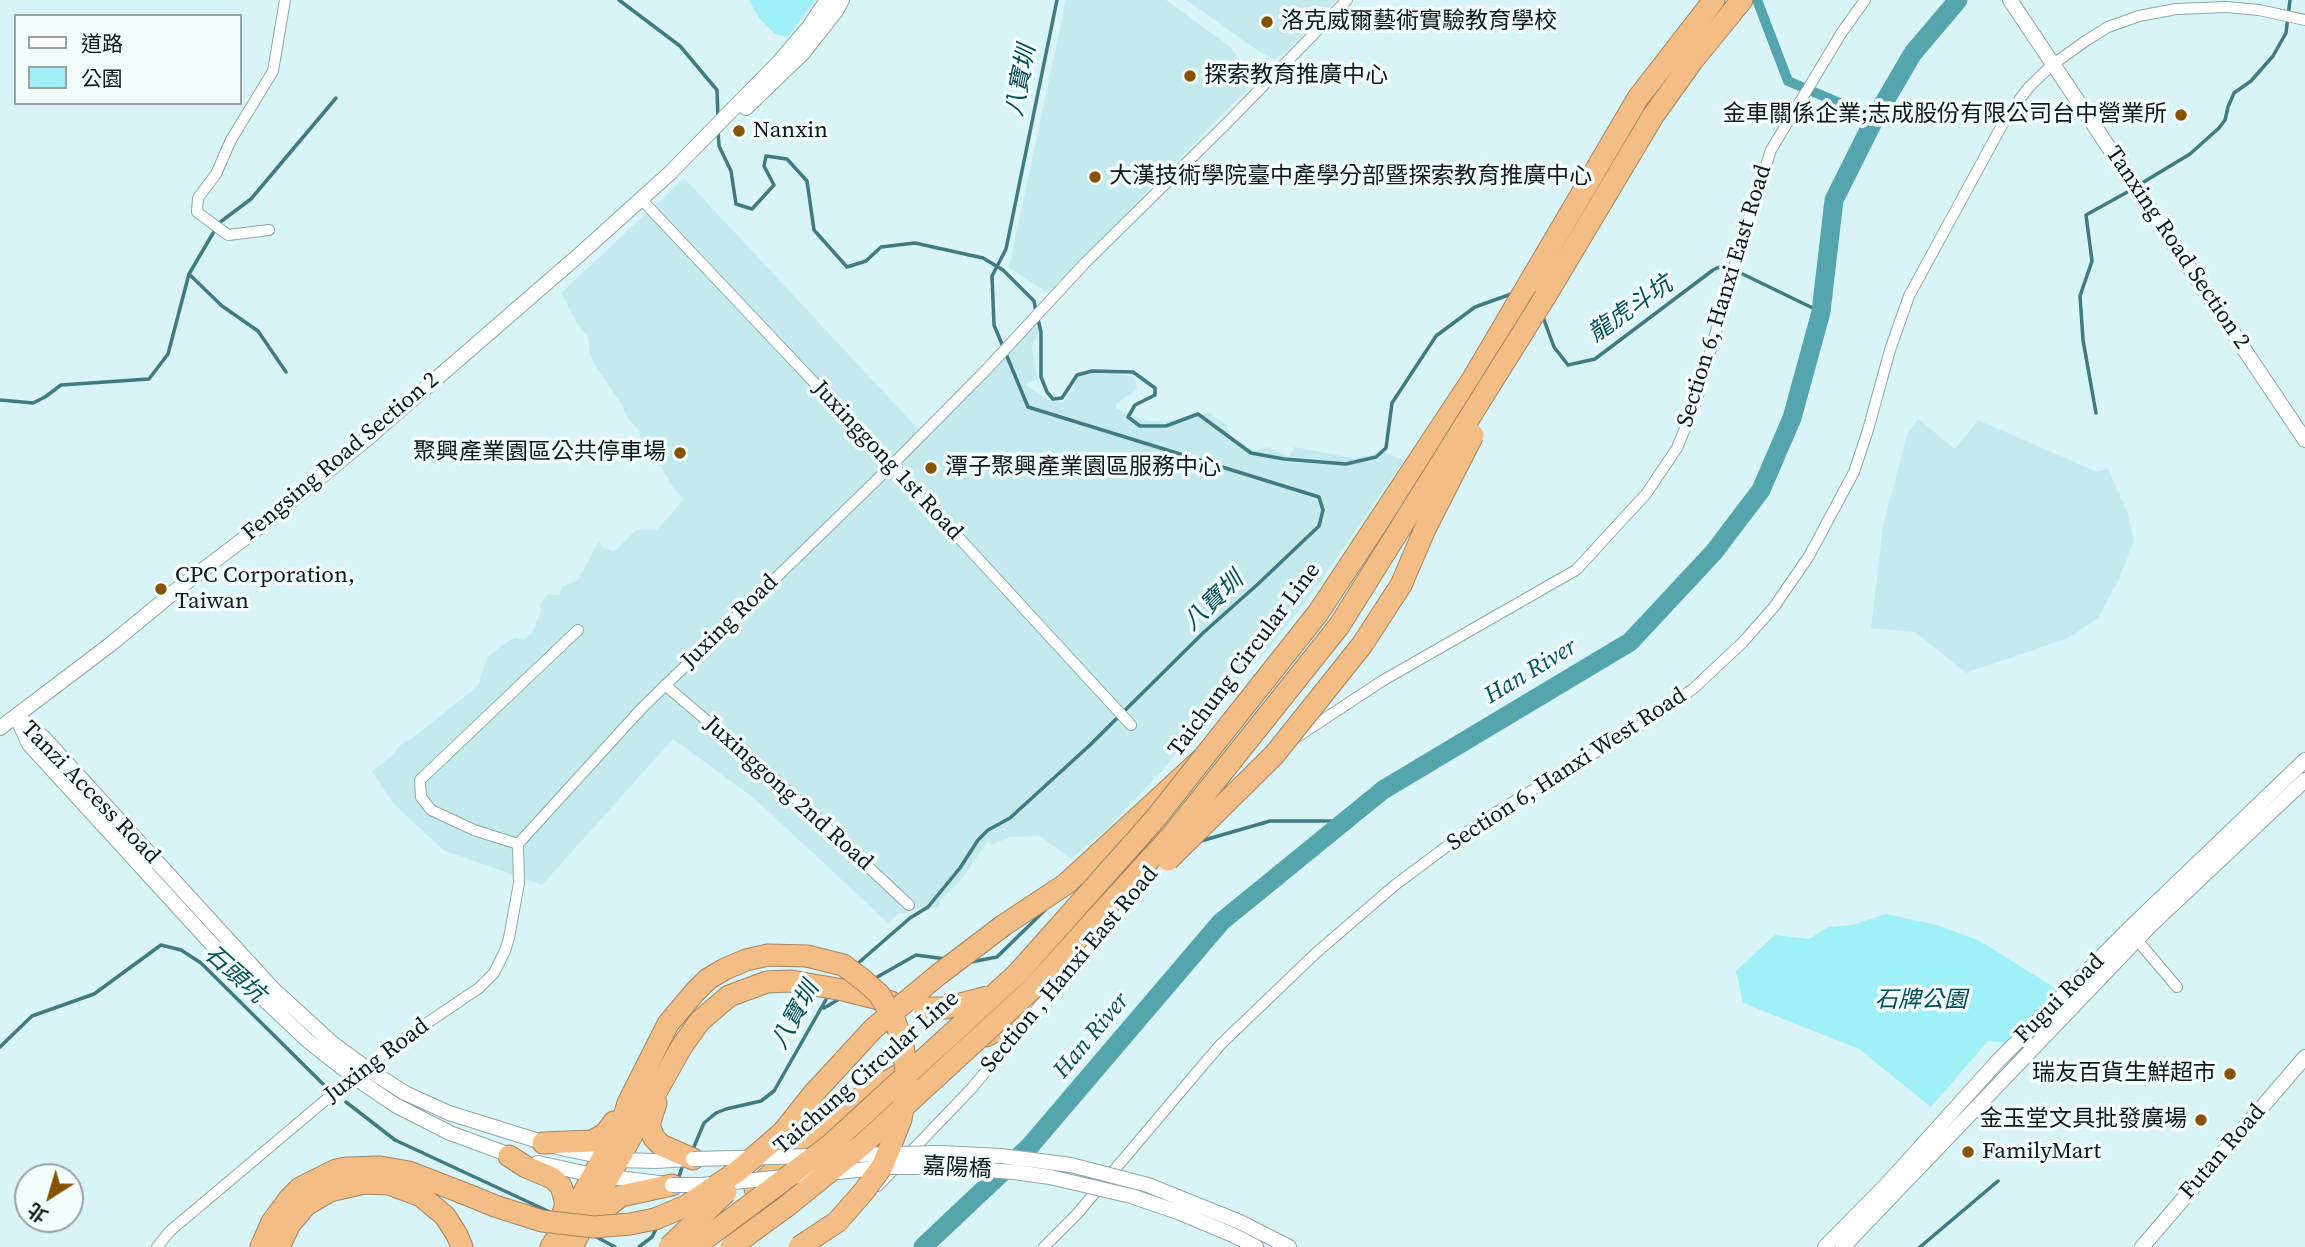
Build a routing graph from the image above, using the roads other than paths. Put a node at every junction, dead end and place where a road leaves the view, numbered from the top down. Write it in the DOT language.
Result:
graph roads {
  1 [pos="285,0"];
  2 [pos="827,0"];
  3 [pos="842,0"];
  4 [pos="1348,0"];
  5 [pos="1714,0"];
  6 [pos="1742,0"];
  7 [pos="1865,0"];
  8 [pos="2010,0"];
  9 [pos="2305,20"];
  10 [pos="2050,61"];
  11 [pos="718,129"];
  12 [pos="640,198"];
  13 [pos="269,230"];
  14 [pos="1545,297"];
  15 [pos="2305,440"];
  16 [pos="892,465"];
  17 [pos="578,630"];
  18 [pos="664,685"];
  19 [pos="16,716"];
  20 [pos="1132,725"];
  21 [pos="0,727"];
  22 [pos="1204,757"];
  23 [pos="2305,760"];
  24 [pos="2305,780"];
  25 [pos="518,844"];
  26 [pos="909,905"];
  27 [pos="1119,912"];
  28 [pos="2137,940"];
  29 [pos="2177,987"];
  30 [pos="2305,1058"];
  31 [pos="366,1068"];
  32 [pos="354,1077"];
  33 [pos="658,1093"];
  34 [pos="628,1103"];
  35 [pos="783,1132"];
  36 [pos="542,1143"];
  37 [pos="509,1156"];
  38 [pos="693,1159"];
  39 [pos="605,1168"];
  40 [pos="672,1185"];
  41 [pos="584,1226"];
  42 [pos="1237,1228"];
  43 [pos="558,1246"];
  44 [pos="157,1247"];
  45 [pos="261,1247"];
  46 [pos="279,1247"];
  47 [pos="461,1247"];
  48 [pos="668,1247"];
  49 [pos="687,1247"];
  50 [pos="694,1247"];
  51 [pos="731,1247"];
  52 [pos="801,1247"];
  53 [pos="1044,1247"];
  54 [pos="1256,1247"];
  55 [pos="1289,1247"];
  56 [pos="1825,1247"];
  57 [pos="1843,1247"];
  58 [pos="2142,1247"];
  1 -- 13 [label="street"];
  2 -- 11 [label="street, Fengsing Road Section 2"];
  3 -- 11 [label="street, Fengsing Road Section 2"];
  4 -- 16 [label="street, Juxing Road"];
  5 -- 22 [label="highway, Taichung Circular Line"];
  6 -- 14 [label="highway, Taichung Circular Line"];
  7 -- 52 [label="street, Section 6, Hanxi East Road"];
  8 -- 10 [label="street, Tanxing Road Section 2"];
  9 -- 10 [label="street, Section 6, Hanxi West Road"];
  10 -- 15 [label="street, Tanxing Road Section 2"];
  10 -- 53 [label="street, Section 6, Hanxi West Road"];
  11 -- 12 [label="street, Fengsing Road Section 2"];
  12 -- 16 [label="street, Juxinggong 1st Road"];
  12 -- 19 [label="street, Fengsing Road Section 2"];
  14 -- 27 [label="highway, bridge"];
  14 -- 51 [label="highway, Taichung Circular Line, bridge"];
  16 -- 18 [label="street, Juxing Road"];
  16 -- 20 [label="street, Juxinggong 1st Road"];
  17 -- 25 [label="street"];
  18 -- 25 [label="street, Juxing Road"];
  18 -- 26 [label="street, Juxinggong 2nd Road"];
  19 -- 21 [label="street, Fengsing Road Section 2"];
  19 -- 31 [label="street, Tanzi Access Road"];
  19 -- 32 [label="street, Tanzi Access Road"];
  22 -- 35 [label="highway, bridge"];
  22 -- 50 [label="highway, Taichung Circular Line, bridge"];
  23 -- 56 [label="street, Fugui Road"];
  24 -- 28 [label="street, Fugui Road"];
  25 -- 31 [label="street, Juxing Road"];
  27 -- 33 [label="highway, bridge"];
  27 -- 49 [label="highway"];
  28 -- 29 [label="street"];
  28 -- 57 [label="street, Fugui Road"];
  30 -- 58 [label="street, Futan Road"];
  31 -- 32 [label="street, Juxing Road"];
  31 -- 36 [label="street, Tanzi Access Road"];
  32 -- 37 [label="street, Tanzi Access Road"];
  32 -- 44 [label="street, Juxing Road"];
  33 -- 38 [label="highway"];
  33 -- 39 [label="highway"];
  34 -- 36 [label="highway"];
  34 -- 39 [label="highway"];
  34 -- 52 [label="highway, bridge"];
  35 -- 45 [label="highway, bridge"];
  35 -- 48 [label="highway, bridge"];
  36 -- 39 [label="street, Tanzi Access Road"];
  37 -- 39 [label="street, Tanzi Access Road"];
  37 -- 43 [label="highway"];
  38 -- 39 [label="street, Tanzi Access Road"];
  38 -- 42 [label="street, 嘉陽橋, bridge"];
  39 -- 40 [label="street, Tanzi Access Road"];
  39 -- 41 [label="highway"];
  39 -- 43 [label="highway"];
  40 -- 41 [label="highway"];
  40 -- 42 [label="street, 嘉陽橋, bridge"];
  41 -- 43 [label="highway"];
  42 -- 54 [label="street"];
  42 -- 55 [label="street"];
  46 -- 47 [label="highway"];
}
